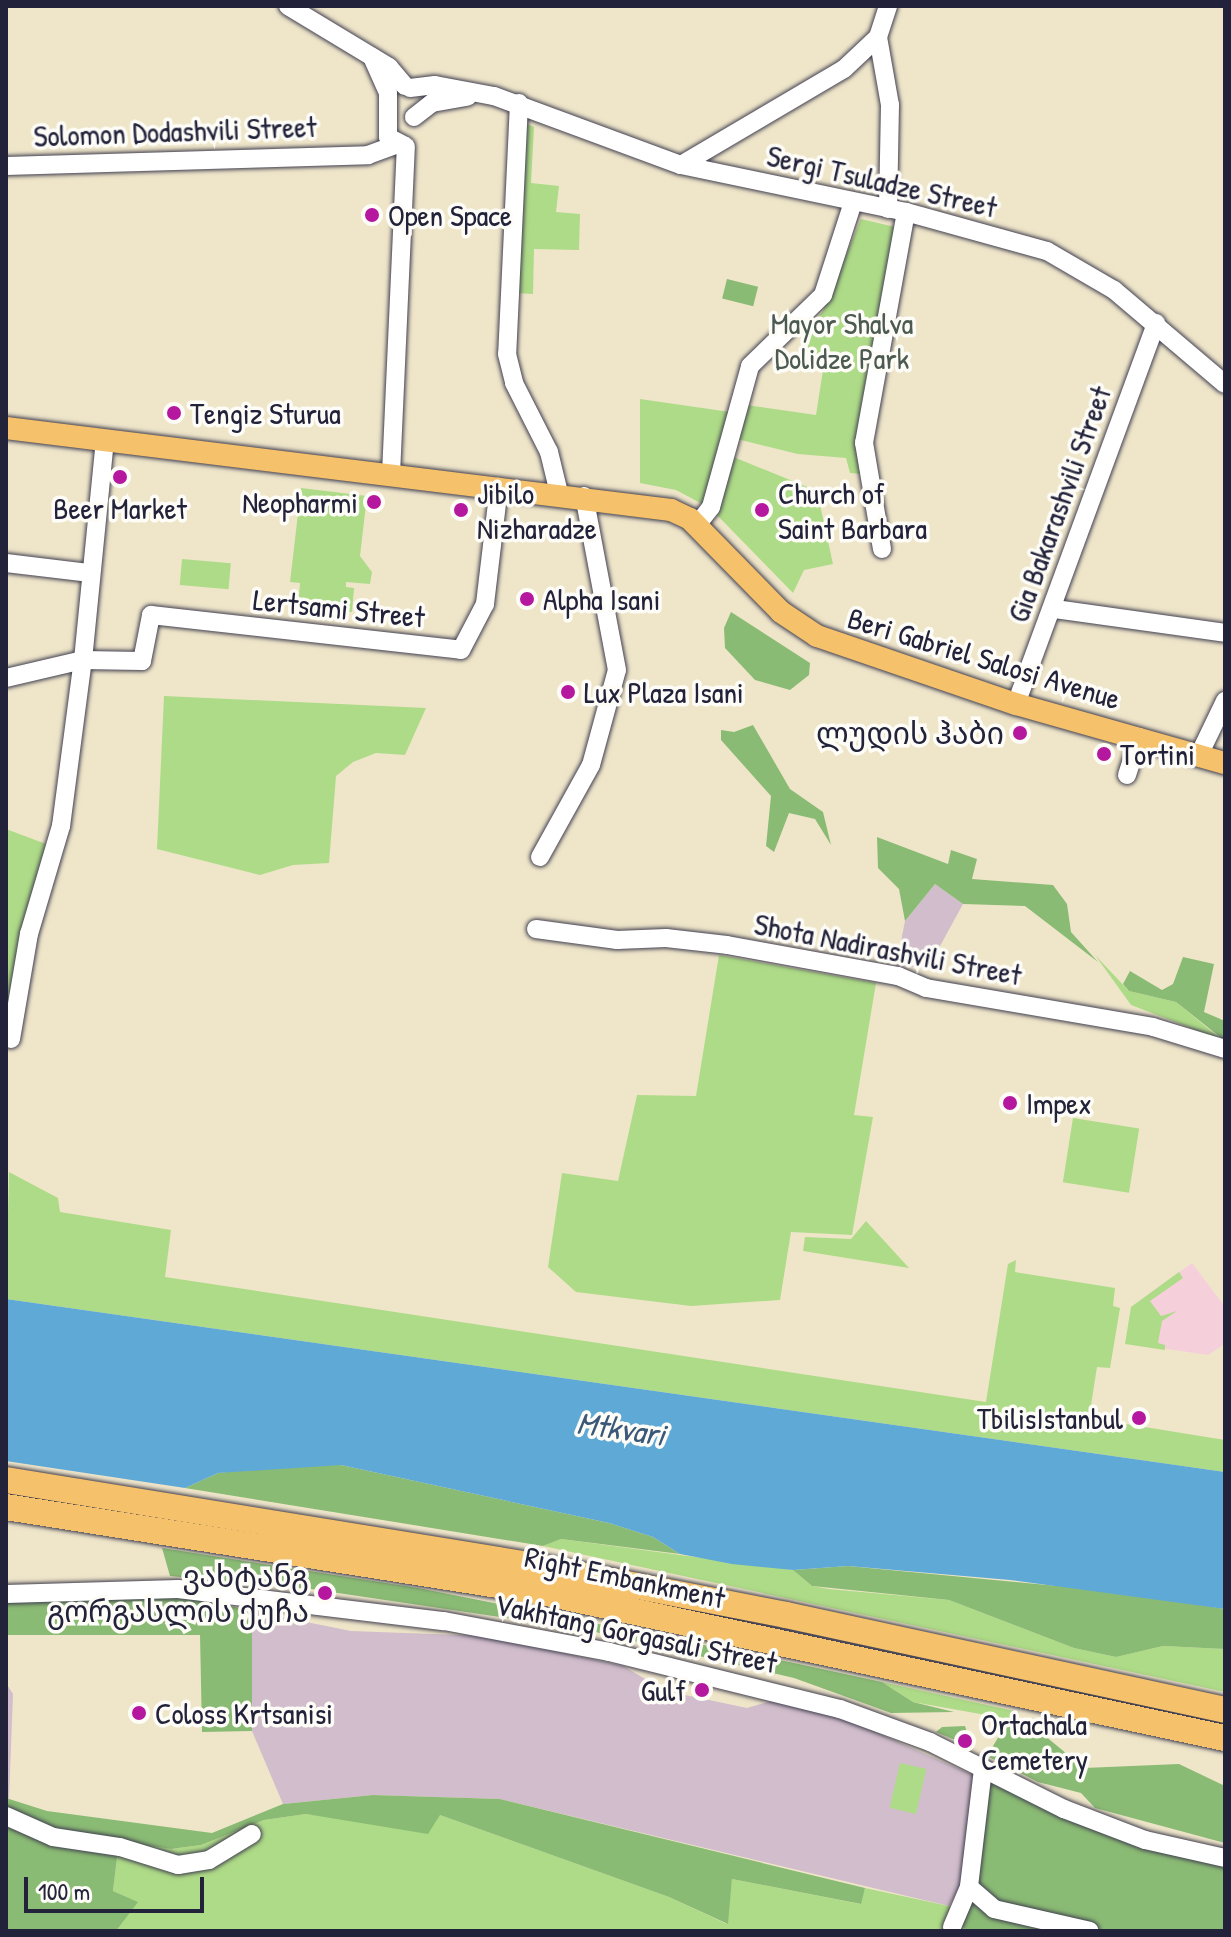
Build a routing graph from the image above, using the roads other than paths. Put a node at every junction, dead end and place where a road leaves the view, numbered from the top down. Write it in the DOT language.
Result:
graph roads {
  1 [pos="288,6"];
  2 [pos="888,6"];
  3 [pos="878,37"];
  4 [pos="401,89"];
  5 [pos="494,96"];
  6 [pos="519,103"];
  7 [pos="414,117"];
  8 [pos="387,126"];
  9 [pos="401,145"];
  10 [pos="346,153"];
  11 [pos="681,165"];
  12 [pos="6,166"];
  13 [pos="853,202"];
  14 [pos="897,210"];
  15 [pos="1156,323"];
  16 [pos="1225,384"];
  17 [pos="6,428"];
  18 [pos="105,440"];
  19 [pos="391,474"];
  20 [pos="499,487"];
  21 [pos="559,493"];
  22 [pos="584,496"];
  23 [pos="697,525"];
  24 [pos="882,549"];
  25 [pos="6,563"];
  26 [pos="90,573"];
  27 [pos="1055,609"];
  28 [pos="1225,633"];
  29 [pos="83,660"];
  30 [pos="6,678"];
  31 [pos="1225,701"];
  32 [pos="1016,704"];
  33 [pos="1139,737"];
  34 [pos="1200,753"];
  35 [pos="1225,763"];
  36 [pos="1127,775"];
  37 [pos="540,857"];
  38 [pos="536,929"];
  39 [pos="11,1039"];
  40 [pos="1225,1049"];
  41 [pos="6,1480"];
  42 [pos="6,1507"];
  43 [pos="6,1594"];
  44 [pos="1225,1710"];
  45 [pos="1225,1738"];
  46 [pos="983,1769"];
  47 [pos="6,1816"];
  48 [pos="252,1834"];
  49 [pos="1225,1858"];
  50 [pos="969,1887"];
  51 [pos="952,1927"];
  52 [pos="1090,1931"];
  1 -- 4 [label="street"];
  2 -- 3 [label="street"];
  3 -- 11 [label="street"];
  3 -- 14 [label="street"];
  4 -- 5 [label="street, Sergi Tsuladze Street"];
  4 -- 7 [label="street"];
  4 -- 8 [label="street"];
  5 -- 6 [label="street, Sergi Tsuladze Street"];
  5 -- 7 [label="street, Sergi Tsuladze Street"];
  6 -- 11 [label="street, Sergi Tsuladze Street"];
  6 -- 21 [label="street"];
  7 -- 9 [label="street"];
  8 -- 9 [label="street"];
  8 -- 10 [label="street, Solomon Dodashvili Street"];
  9 -- 10 [label="street, Solomon Dodashvili Street"];
  9 -- 19 [label="street"];
  10 -- 12 [label="street, Solomon Dodashvili Street"];
  11 -- 13 [label="street, Sergi Tsuladze Street"];
  13 -- 14 [label="street, Sergi Tsuladze Street"];
  13 -- 23 [label="street"];
  14 -- 15 [label="street, Sergi Tsuladze Street"];
  14 -- 24 [label="street"];
  15 -- 16 [label="street, Sergi Tsuladze Street"];
  15 -- 27 [label="street, Gia Bakarashvili Street"];
  17 -- 18 [label="main road, Beri Gabriel Salosi Avenue"];
  18 -- 19 [label="main road, Beri Gabriel Salosi Avenue"];
  18 -- 26 [label="street"];
  19 -- 20 [label="main road, Beri Gabriel Salosi Avenue"];
  20 -- 21 [label="main road, Beri Gabriel Salosi Avenue"];
  20 -- 29 [label="street, Lertsami Street"];
  21 -- 22 [label="main road, Beri Gabriel Salosi Avenue"];
  22 -- 23 [label="main road, Beri Gabriel Salosi Avenue"];
  22 -- 37 [label="street"];
  23 -- 32 [label="main road, Beri Gabriel Salosi Avenue"];
  25 -- 26 [label="street"];
  26 -- 29 [label="street"];
  27 -- 28 [label="street"];
  27 -- 32 [label="street, Gia Bakarashvili Street"];
  29 -- 30 [label="street"];
  29 -- 39 [label="street"];
  31 -- 34 [label="street"];
  32 -- 33 [label="main road, Beri Gabriel Salosi Avenue"];
  33 -- 34 [label="main road, Beri Gabriel Salosi Avenue"];
  33 -- 36 [label="street"];
  34 -- 35 [label="main road, Beri Gabriel Salosi Avenue"];
  38 -- 40 [label="street, Shota Nadirashvili Street"];
  41 -- 44 [label="highway, Right Embankment"];
  42 -- 45 [label="highway, Right Embankment"];
  43 -- 46 [label="street, Vakhtang Gorgasali Street"];
  46 -- 49 [label="street, Vakhtang Gorgasali Street"];
  46 -- 50 [label="street"];
  47 -- 48 [label="street"];
  50 -- 51 [label="street"];
  50 -- 52 [label="street"];
}
